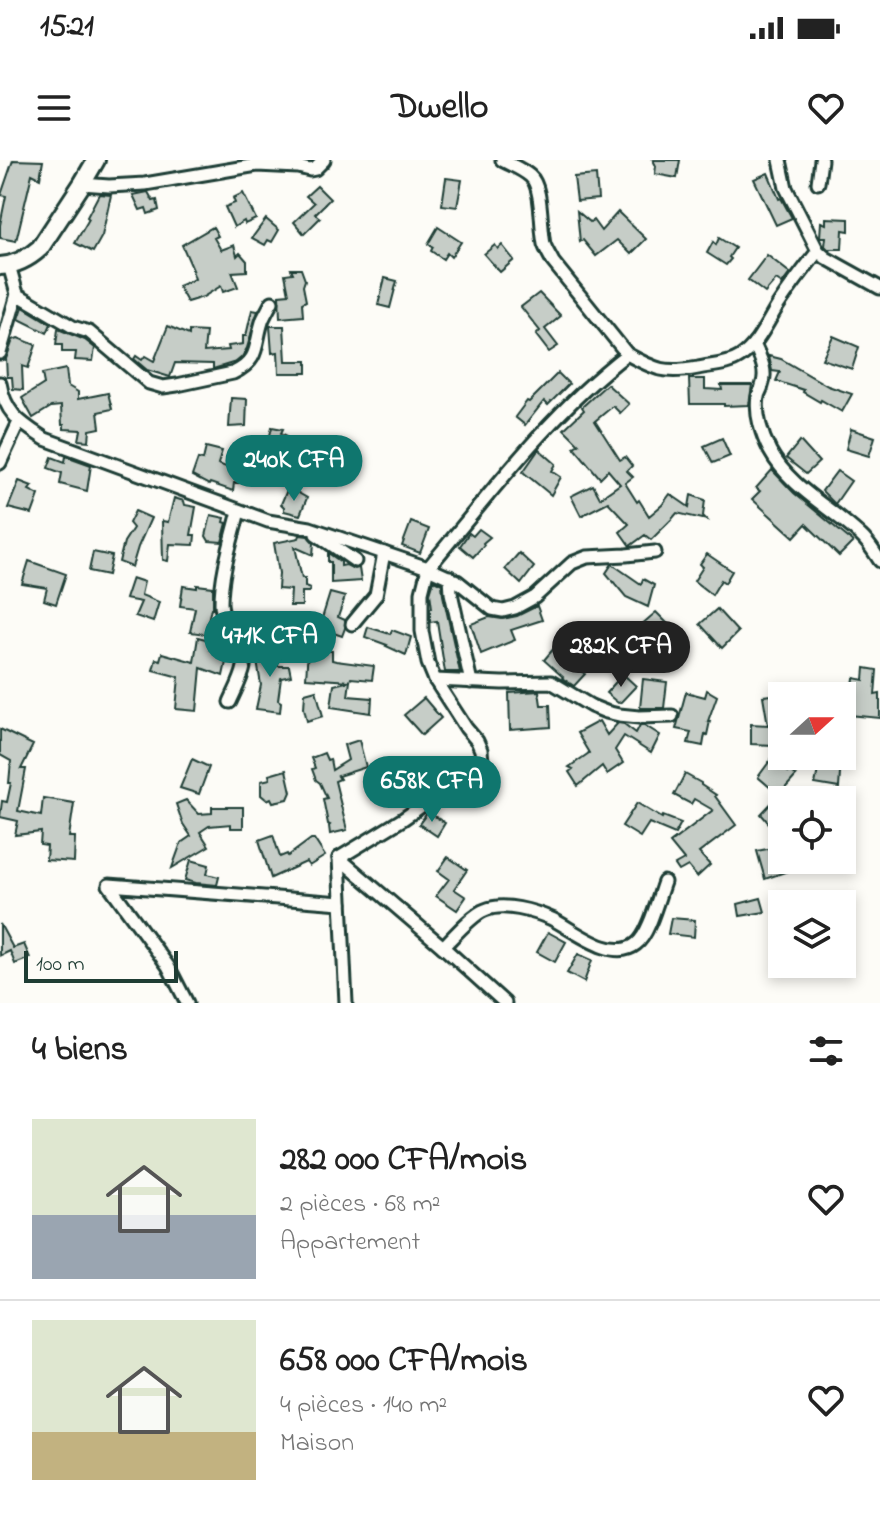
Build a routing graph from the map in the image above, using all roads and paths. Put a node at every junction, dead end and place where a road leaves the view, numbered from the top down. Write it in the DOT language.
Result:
graph roads {
  1 [pos="96,160"];
  2 [pos="324,160"];
  3 [pos="502,160"];
  4 [pos="780,160"];
  5 [pos="821,160"];
  6 [pos="818,183"];
  7 [pos="82,184"];
  8 [pos="818,251"];
  9 [pos="4,266"];
  10 [pos="880,288"];
  11 [pos="17,294"];
  12 [pos="272,302"];
  13 [pos="754,344"];
  14 [pos="0,353"];
  15 [pos="627,354"];
  16 [pos="0,383"];
  17 [pos="19,422"];
  18 [pos="0,463"];
  19 [pos="239,511"];
  20 [pos="310,528"];
  21 [pos="655,552"];
  22 [pos="384,553"];
  23 [pos="355,561"];
  24 [pos="880,561"];
  25 [pos="428,568"];
  26 [pos="450,577"];
  27 [pos="352,624"];
  28 [pos="435,680"];
  29 [pos="471,682"];
  30 [pos="230,702"];
  31 [pos="672,716"];
  32 [pos="339,858"];
  33 [pos="664,882"];
  34 [pos="341,903"];
  35 [pos="443,947"];
  36 [pos="187,1003"];
  37 [pos="346,1003"];
  38 [pos="505,1003"];
  1 -- 7 [label="street"];
  2 -- 7 [label="street"];
  3 -- 15 [label="street"];
  4 -- 8 [label="street"];
  5 -- 6 [label="street"];
  7 -- 9 [label="street"];
  8 -- 10 [label="street"];
  8 -- 13 [label="street"];
  9 -- 11 [label="street"];
  11 -- 12 [label="street"];
  11 -- 14 [label="street"];
  13 -- 15 [label="street"];
  13 -- 24 [label="street"];
  15 -- 25 [label="street"];
  16 -- 17 [label="street"];
  17 -- 18 [label="street"];
  17 -- 19 [label="street"];
  19 -- 20 [label="street"];
  19 -- 30 [label="street"];
  20 -- 22 [label="street"];
  20 -- 23 [label="street"];
  21 -- 26 [label="street"];
  22 -- 25 [label="street"];
  22 -- 27 [label="street"];
  25 -- 26 [label="street"];
  25 -- 28 [label="street"];
  26 -- 29 [label="street"];
  28 -- 29 [label="street"];
  28 -- 32 [label="street"];
  29 -- 31 [label="street"];
  32 -- 34 [label="street"];
  32 -- 35 [label="street"];
  33 -- 35 [label="street"];
  34 -- 36 [label="street"];
  34 -- 37 [label="street"];
  35 -- 38 [label="street"];
}
